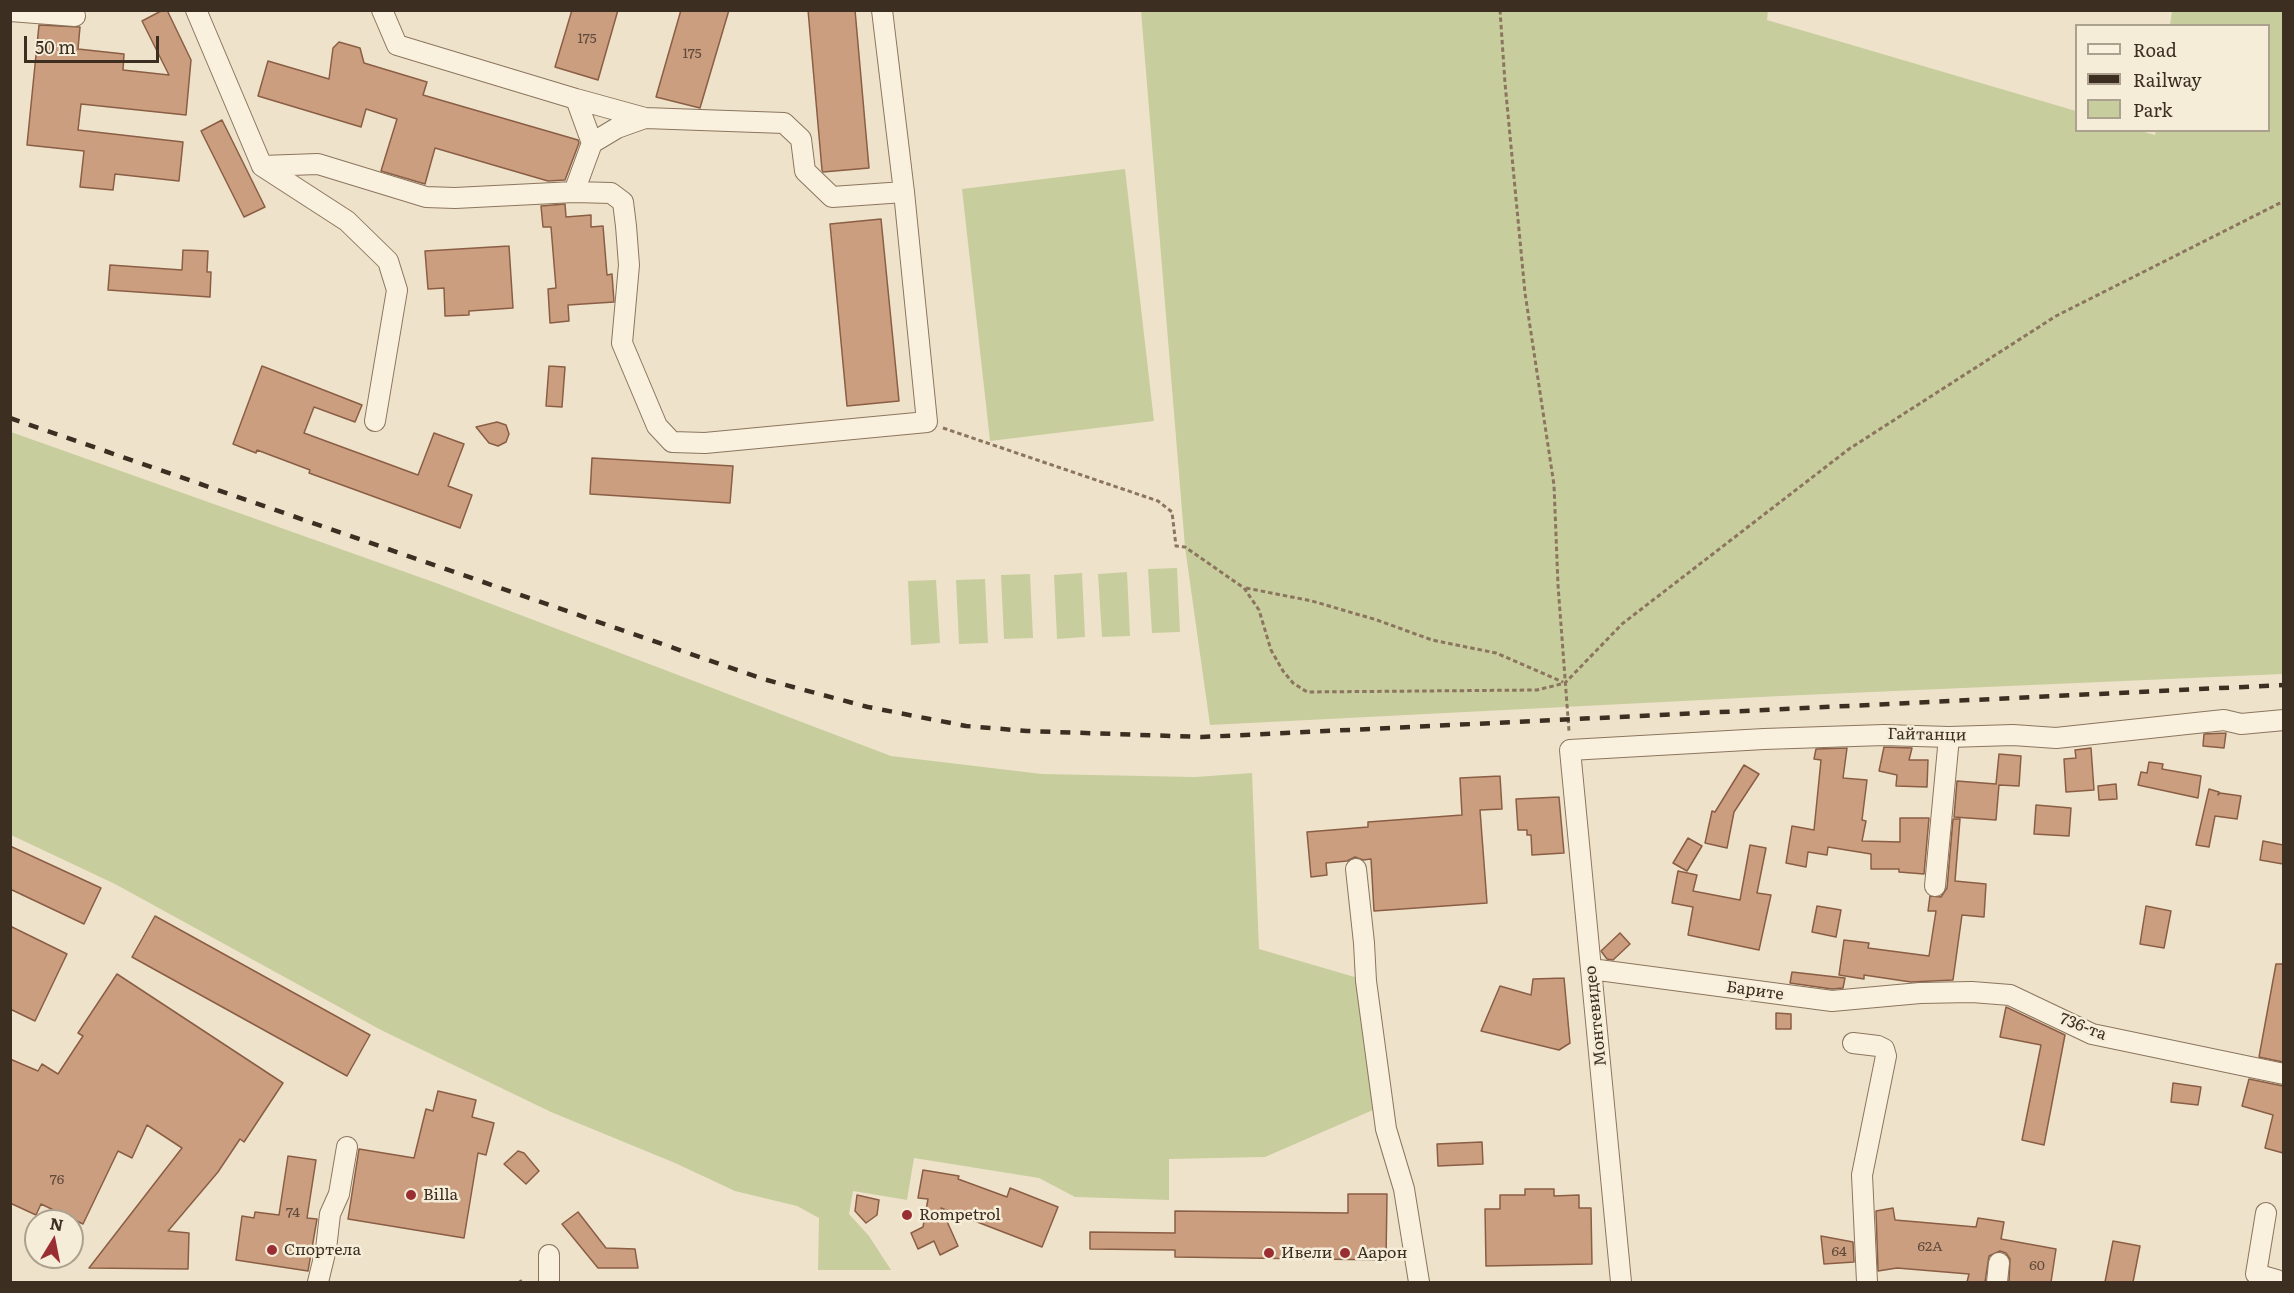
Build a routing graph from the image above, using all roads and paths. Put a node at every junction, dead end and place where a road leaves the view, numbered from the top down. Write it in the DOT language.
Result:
graph roads {
  1 [pos="196,10"];
  2 [pos="382,10"];
  3 [pos="882,10"];
  4 [pos="1500,10"];
  5 [pos="10,11"];
  6 [pos="75,16"];
  7 [pos="576,99"];
  8 [pos="645,118"];
  9 [pos="592,143"];
  10 [pos="262,166"];
  11 [pos="574,192"];
  12 [pos="904,192"];
  13 [pos="2283,201"];
  14 [pos="375,421"];
  15 [pos="927,422"];
  16 [pos="1244,588"];
  17 [pos="1565,683"];
  18 [pos="1568,718"];
  19 [pos="2283,720"];
  20 [pos="1949,737"];
  21 [pos="1570,750"];
  22 [pos="1356,869"];
  23 [pos="1935,886"];
  24 [pos="1591,969"];
  25 [pos="1920,993"];
  26 [pos="1853,1043"];
  27 [pos="2283,1074"];
  28 [pos="347,1147"];
  29 [pos="2266,1213"];
  30 [pos="549,1255"];
  31 [pos="1999,1263"];
  32 [pos="318,1282"];
  33 [pos="549,1282"];
  34 [pos="1419,1282"];
  35 [pos="1621,1282"];
  36 [pos="1867,1282"];
  37 [pos="1997,1282"];
  38 [pos="2277,1282"];
  1 -- 10 [label="street"];
  2 -- 7 [label="street"];
  3 -- 12 [label="street"];
  4 -- 17 [label="path"];
  5 -- 6 [label="street"];
  7 -- 8 [label="street"];
  7 -- 9 [label="street"];
  8 -- 9 [label="street"];
  8 -- 12 [label="street"];
  9 -- 11 [label="street"];
  10 -- 11 [label="street"];
  10 -- 14 [label="street"];
  11 -- 15 [label="street"];
  12 -- 15 [label="street"];
  13 -- 17 [label="path"];
  15 -- 16 [label="path"];
  16 -- 17 [label="path"];
  16 -- 17 [label="path"];
  17 -- 18 [label="path"];
  19 -- 20 [label="street, Гайтанци"];
  20 -- 21 [label="street, Гайтанци"];
  20 -- 23 [label="street"];
  21 -- 24 [label="street, Монтевидео"];
  22 -- 34 [label="street"];
  24 -- 25 [label="street, Барите"];
  24 -- 35 [label="street, Монтевидео"];
  25 -- 27 [label="street, 736-та"];
  26 -- 36 [label="street"];
  28 -- 32 [label="street"];
  29 -- 38 [label="street"];
  30 -- 33 [label="street"];
  31 -- 37 [label="street"];
}
